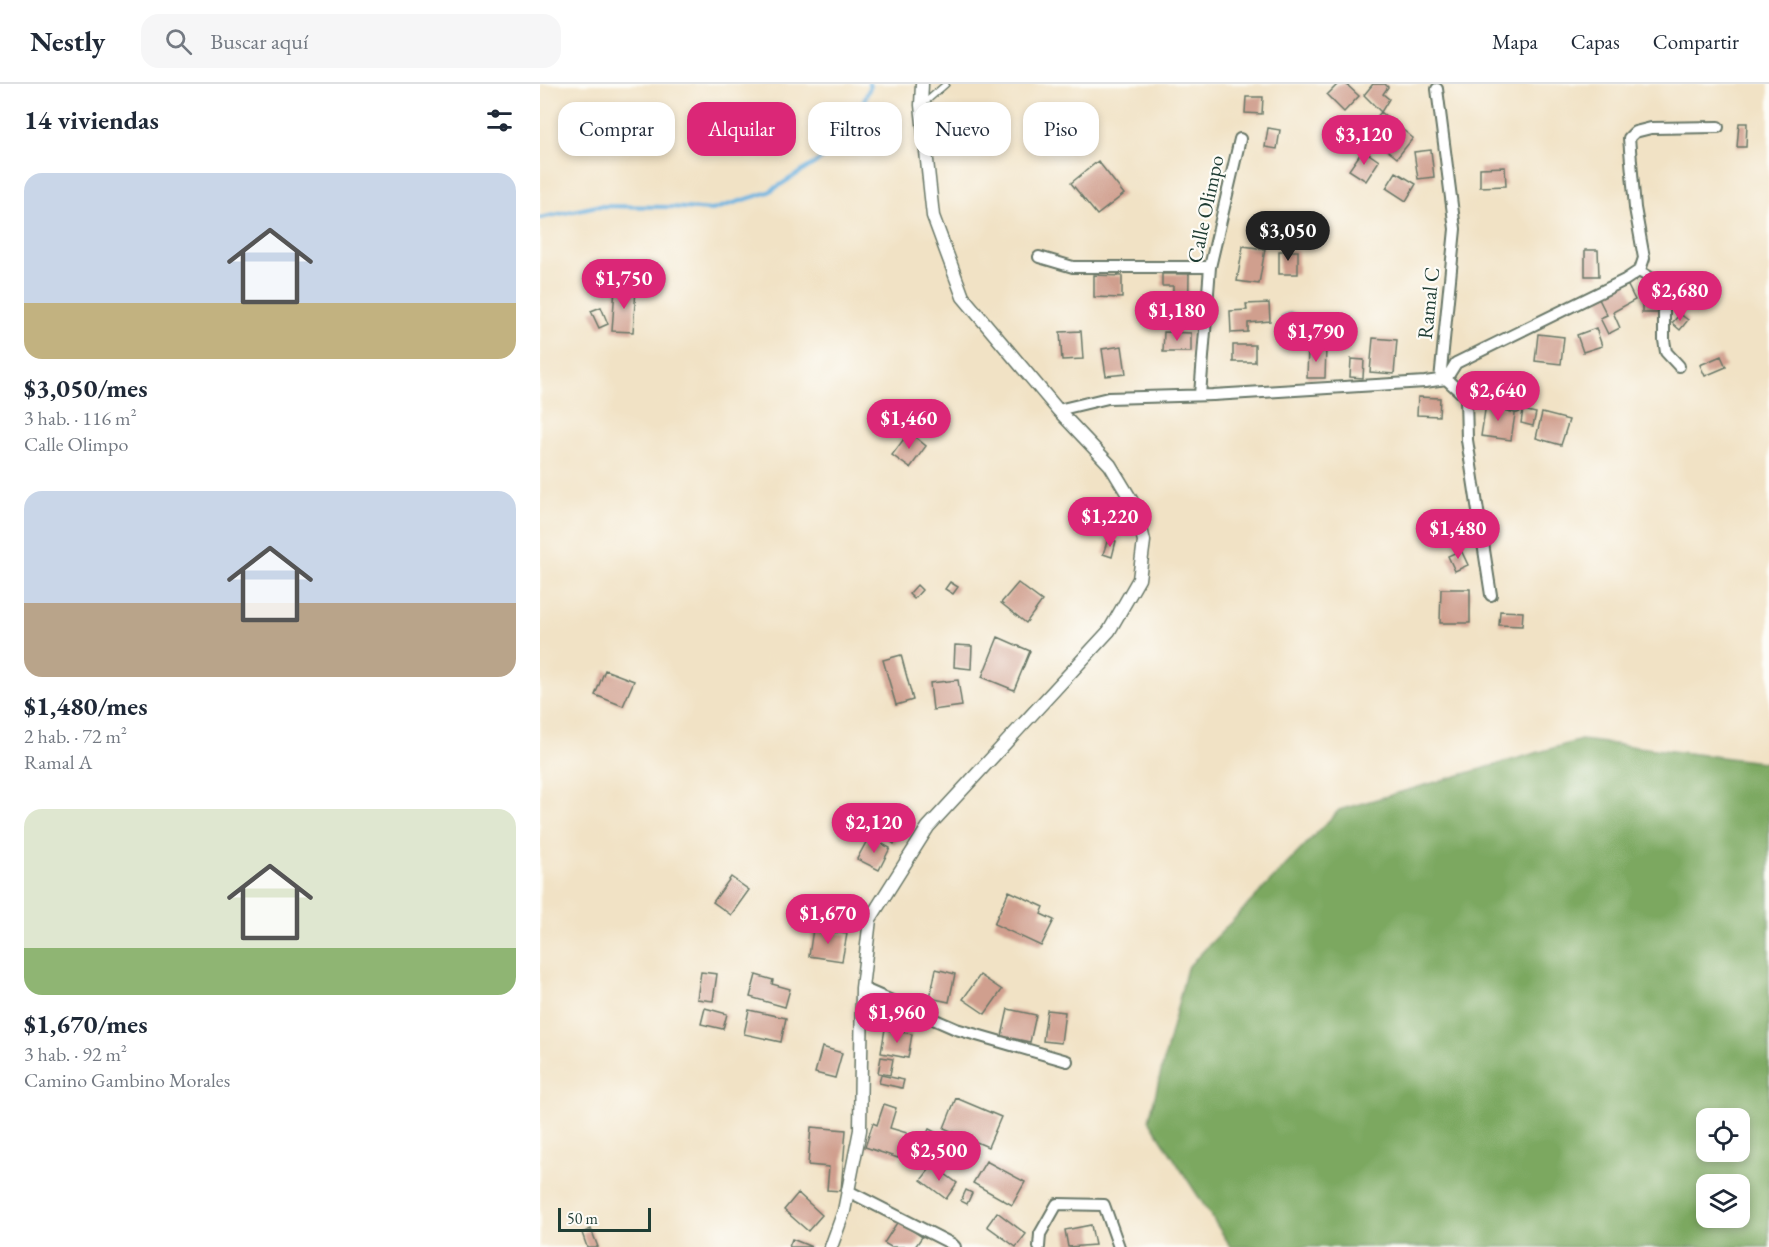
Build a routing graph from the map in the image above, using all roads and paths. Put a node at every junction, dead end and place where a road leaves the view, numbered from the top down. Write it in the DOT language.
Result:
graph roads {
  1 [pos="922,84"];
  2 [pos="946,84"];
  3 [pos="1437,89"];
  4 [pos="921,102"];
  5 [pos="925,102"];
  6 [pos="1719,127"];
  7 [pos="1240,139"];
  8 [pos="927,156"];
  9 [pos="1039,257"];
  10 [pos="1210,267"];
  11 [pos="1639,271"];
  12 [pos="1679,366"];
  13 [pos="1443,379"];
  14 [pos="1200,395"];
  15 [pos="1466,397"];
  16 [pos="1516,407"];
  17 [pos="1058,410"];
  18 [pos="1491,594"];
  19 [pos="862,988"];
  20 [pos="1067,1061"];
  21 [pos="848,1191"];
  22 [pos="831,1247"];
  23 [pos="955,1247"];
  24 [pos="1039,1247"];
  25 [pos="1119,1247"];
  1 -- 4 [label="street"];
  2 -- 5 [label="lane"];
  3 -- 13 [label="street, Ramal C"];
  6 -- 11 [label="street"];
  7 -- 10 [label="street, Calle Olimpo"];
  8 -- 17 [label="street"];
  9 -- 10 [label="street"];
  10 -- 14 [label="street, Calle Olimpo"];
  11 -- 12 [label="street"];
  11 -- 13 [label="street"];
  13 -- 14 [label="street"];
  13 -- 15 [label="street"];
  14 -- 17 [label="street"];
  15 -- 16 [label="street"];
  15 -- 18 [label="street"];
  17 -- 19 [label="street"];
  19 -- 20 [label="street"];
  19 -- 21 [label="street"];
  21 -- 22 [label="street"];
  21 -- 23 [label="street"];
  24 -- 25 [label="street"];
}
